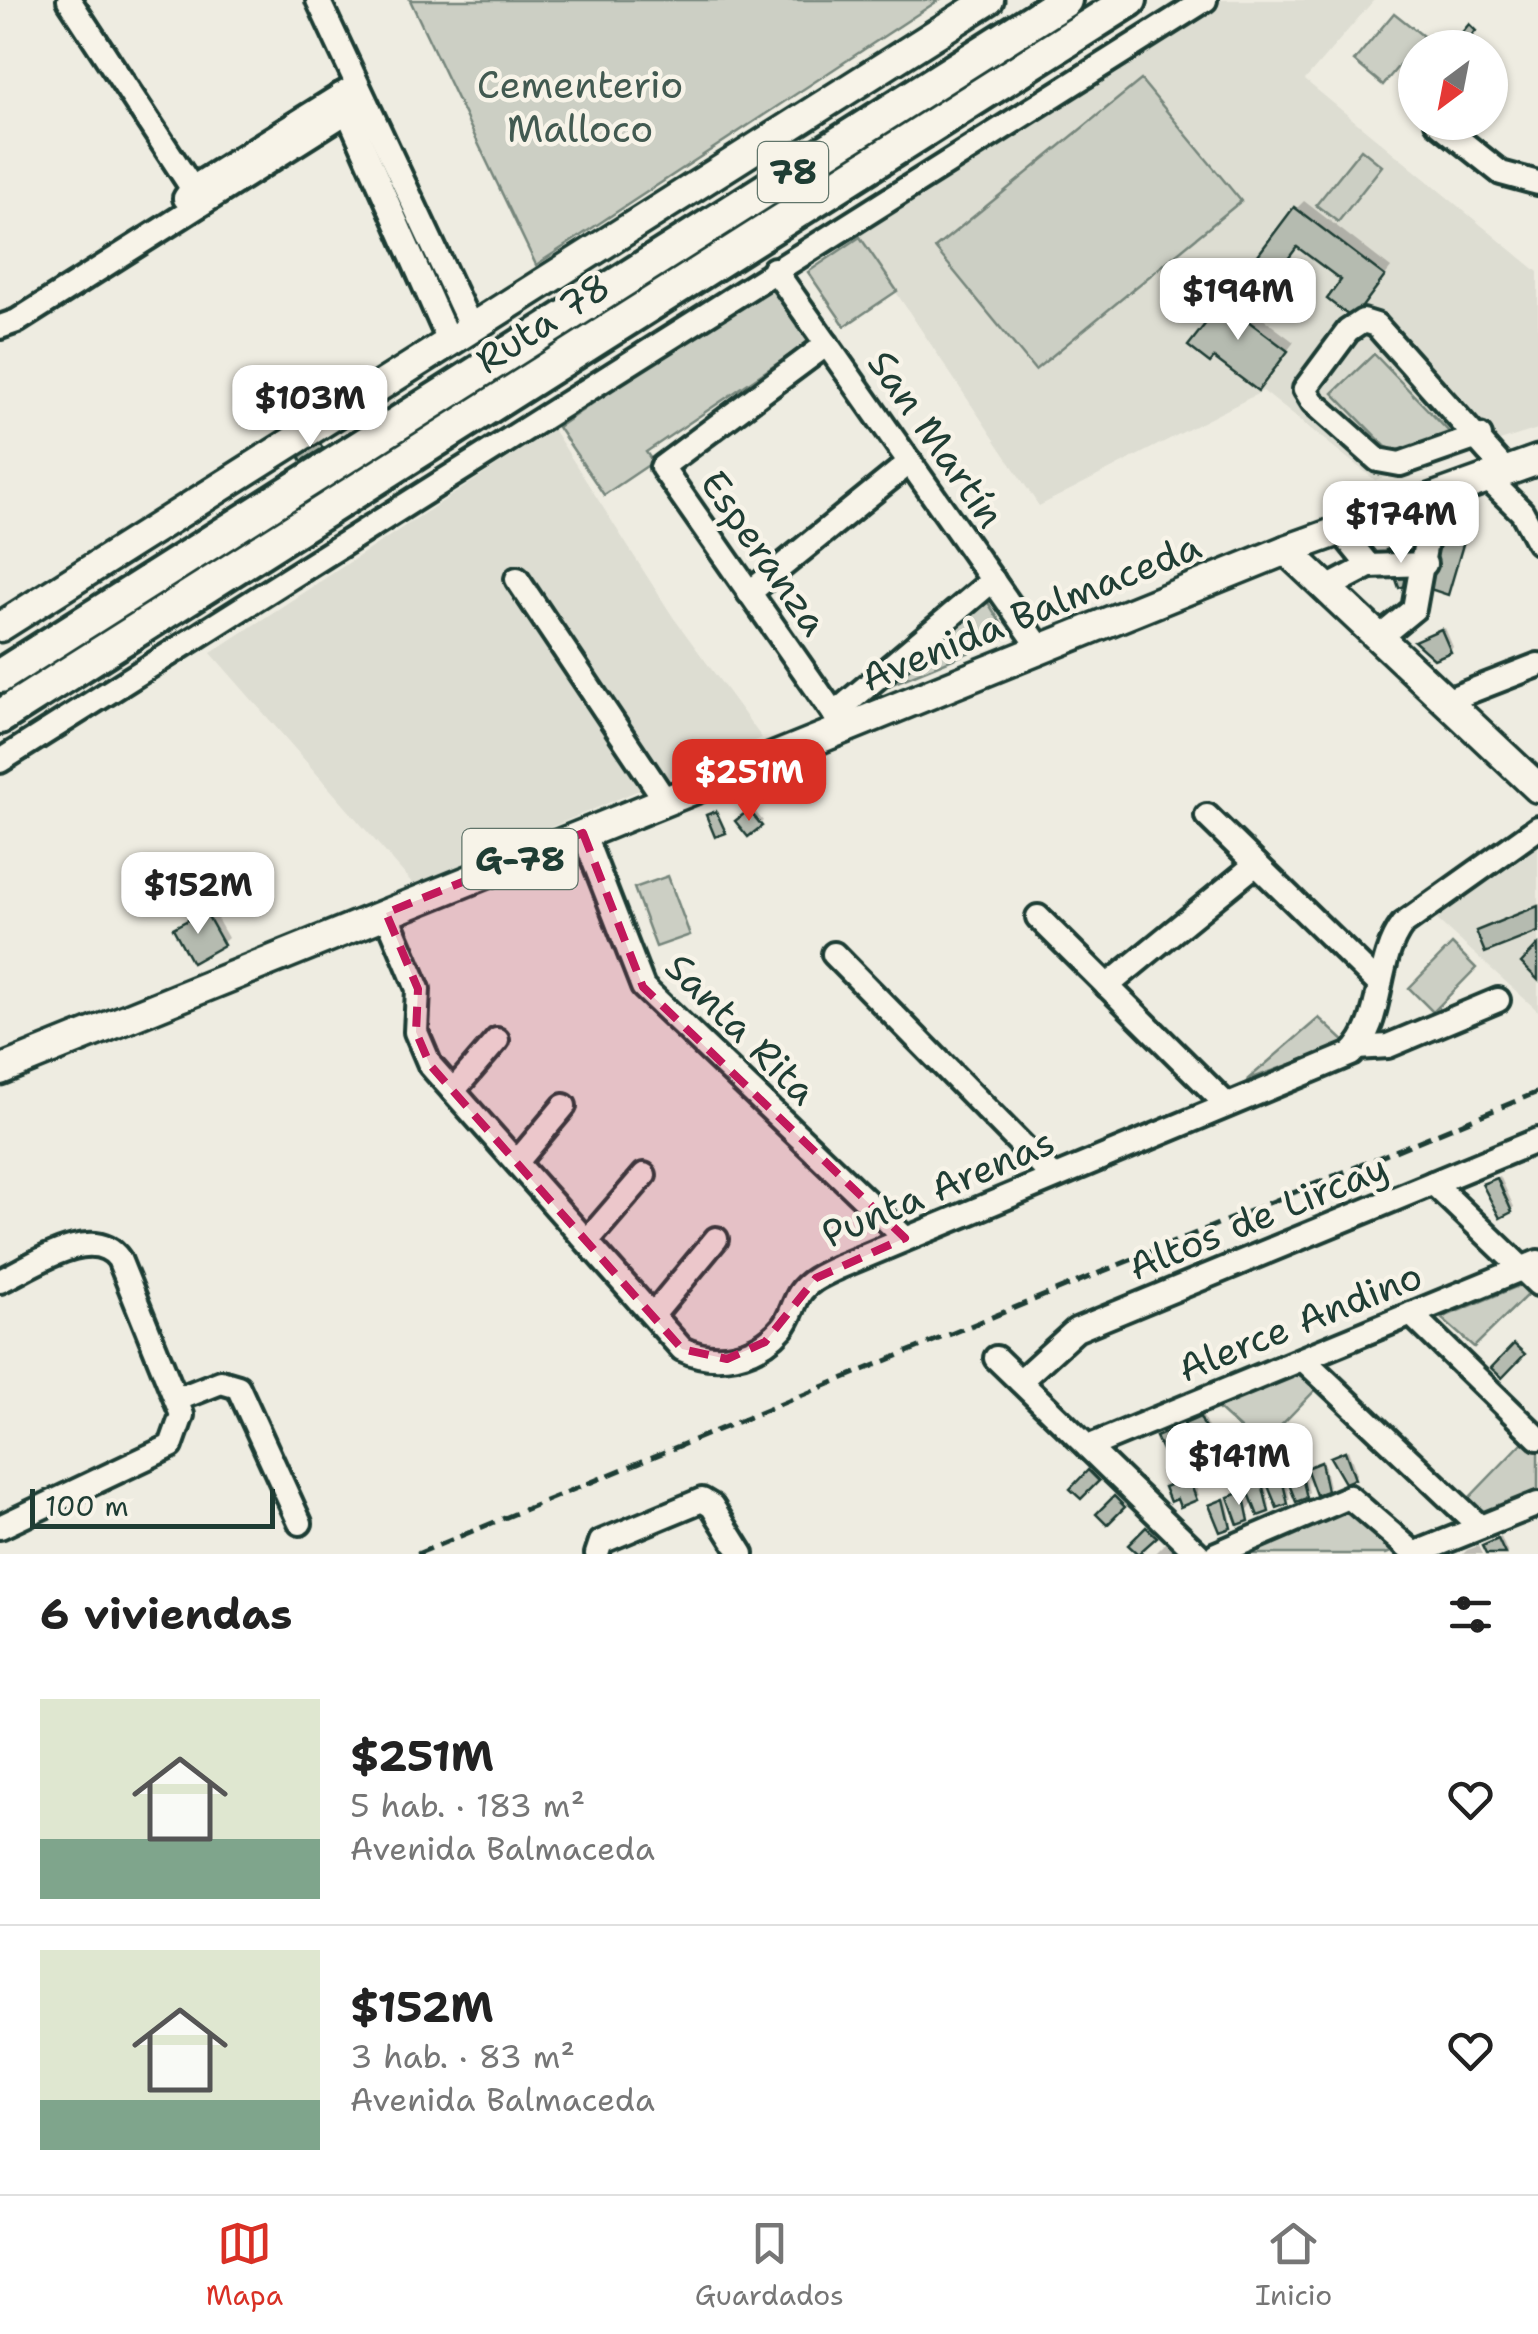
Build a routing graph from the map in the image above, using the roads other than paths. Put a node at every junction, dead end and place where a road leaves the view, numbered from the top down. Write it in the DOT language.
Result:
graph roads {
  1 [pos="69,0"];
  2 [pos="318,0"];
  3 [pos="988,0"];
  4 [pos="1065,0"];
  5 [pos="1130,0"];
  6 [pos="1204,0"];
  7 [pos="352,98"];
  8 [pos="1460,140"];
  9 [pos="1538,183"];
  10 [pos="206,186"];
  11 [pos="774,269"];
  12 [pos="0,327"];
  13 [pos="460,334"];
  14 [pos="827,344"];
  15 [pos="1480,436"];
  16 [pos="1538,460"];
  17 [pos="910,462"];
  18 [pos="1496,474"];
  19 [pos="1434,496"];
  20 [pos="1530,509"];
  21 [pos="1340,530"];
  22 [pos="1538,542"];
  23 [pos="1286,550"];
  24 [pos="1425,564"];
  25 [pos="1369,566"];
  26 [pos="518,579"];
  27 [pos="992,580"];
  28 [pos="1328,588"];
  29 [pos="750,592"];
  30 [pos="0,627"];
  31 [pos="1380,637"];
  32 [pos="1041,649"];
  33 [pos="1538,665"];
  34 [pos="0,676"];
  35 [pos="1448,700"];
  36 [pos="0,717"];
  37 [pos="839,721"];
  38 [pos="0,761"];
  39 [pos="1538,788"];
  40 [pos="664,800"];
  41 [pos="1207,816"];
  42 [pos="1538,828"];
  43 [pos="583,834"];
  44 [pos="1256,864"];
  45 [pos="386,912"];
  46 [pos="1038,917"];
  47 [pos="834,954"];
  48 [pos="1380,984"];
  49 [pos="1107,986"];
  50 [pos="1498,1000"];
  51 [pos="497,1040"];
  52 [pos="1356,1048"];
  53 [pos="0,1070"];
  54 [pos="453,1091"];
  55 [pos="1227,1105"];
  56 [pos="564,1106"];
  57 [pos="1538,1140"];
  58 [pos="517,1162"];
  59 [pos="644,1175"];
  60 [pos="1053,1178"];
  61 [pos="1433,1183"];
  62 [pos="905,1238"];
  63 [pos="716,1239"];
  64 [pos="588,1240"];
  65 [pos="1533,1272"];
  66 [pos="0,1282"];
  67 [pos="1412,1314"];
  68 [pos="653,1315"];
  69 [pos="996,1358"];
  70 [pos="1303,1359"];
  71 [pos="1020,1381"];
  72 [pos="178,1399"];
  73 [pos="1538,1438"];
  74 [pos="1088,1447"];
  75 [pos="1538,1504"];
  76 [pos="300,1523"];
  77 [pos="0,1527"];
  78 [pos="1480,1527"];
  79 [pos="598,1550"];
  80 [pos="742,1554"];
  81 [pos="1198,1554"];
  82 [pos="1216,1554"];
  83 [pos="1414,1554"];
  1 -- 10 [label="street"];
  2 -- 7 [label="street"];
  3 -- 13 [label="main road"];
  4 -- 34 [label="highway, Ruta 78 / 78"];
  5 -- 36 [label="highway, Ruta 78 / 78"];
  6 -- 11 [label="street"];
  7 -- 10 [label="street"];
  7 -- 13 [label="street"];
  8 -- 9 [label="street"];
  10 -- 12 [label="street"];
  11 -- 14 [label="street, San Martín"];
  11 -- 38 [label="street"];
  13 -- 30 [label="main road"];
  14 -- 17 [label="street, San Martín"];
  14 -- 29 [label="street, Esperanza"];
  15 -- 15 [label="street"];
  15 -- 18 [label="street"];
  16 -- 18 [label="main road, Avenida Balmaceda / G-78"];
  17 -- 27 [label="street, San Martín"];
  17 -- 29 [label="street"];
  18 -- 19 [label="main road, Avenida Balmaceda / G-78"];
  18 -- 20 [label="street"];
  19 -- 21 [label="main road, Avenida Balmaceda / G-78"];
  19 -- 24 [label="street"];
  20 -- 22 [label="street"];
  21 -- 23 [label="main road, Avenida Balmaceda / G-78"];
  21 -- 25 [label="street"];
  23 -- 28 [label="main road"];
  23 -- 32 [label="main road, Avenida Balmaceda / G-78"];
  24 -- 25 [label="street"];
  24 -- 31 [label="street"];
  25 -- 28 [label="street"];
  26 -- 40 [label="street"];
  27 -- 32 [label="street, San Martín"];
  27 -- 37 [label="street"];
  28 -- 31 [label="main road"];
  29 -- 37 [label="street, Esperanza"];
  31 -- 35 [label="main road"];
  32 -- 37 [label="main road, Avenida Balmaceda / G-78"];
  33 -- 35 [label="street"];
  35 -- 39 [label="main road"];
  37 -- 40 [label="main road, Avenida Balmaceda / G-78"];
  40 -- 43 [label="main road, Avenida Balmaceda / G-78"];
  41 -- 44 [label="street"];
  42 -- 48 [label="street"];
  43 -- 45 [label="main road, Avenida Balmaceda / G-78"];
  43 -- 62 [label="street, Santa Rita"];
  44 -- 48 [label="street"];
  44 -- 49 [label="street"];
  45 -- 53 [label="main road, Avenida Balmaceda / G-78"];
  45 -- 54 [label="street, Punta Arenas"];
  46 -- 49 [label="street"];
  47 -- 60 [label="street"];
  48 -- 52 [label="street"];
  49 -- 55 [label="street"];
  50 -- 52 [label="street, Punta Arenas"];
  51 -- 54 [label="street"];
  52 -- 55 [label="street, Punta Arenas"];
  54 -- 58 [label="street, Punta Arenas"];
  55 -- 60 [label="street, Punta Arenas"];
  56 -- 58 [label="street"];
  57 -- 61 [label="street, Altos de Lircay"];
  58 -- 64 [label="street, Punta Arenas"];
  59 -- 64 [label="street"];
  60 -- 62 [label="street, Punta Arenas"];
  61 -- 65 [label="street"];
  61 -- 71 [label="street, Altos de Lircay"];
  62 -- 68 [label="street, Punta Arenas"];
  63 -- 68 [label="street"];
  64 -- 68 [label="street, Punta Arenas"];
  65 -- 67 [label="street, Alerce Andino"];
  66 -- 72 [label="street"];
  67 -- 70 [label="street, Alerce Andino"];
  67 -- 73 [label="street"];
  69 -- 71 [label="street"];
  70 -- 74 [label="street, Alerce Andino"];
  70 -- 78 [label="street"];
  71 -- 74 [label="street"];
  72 -- 76 [label="street"];
  72 -- 77 [label="street"];
  74 -- 81 [label="street"];
  75 -- 78 [label="street"];
  78 -- 83 [label="street"];
  79 -- 80 [label="street"];
  82 -- 83 [label="street"];
}
